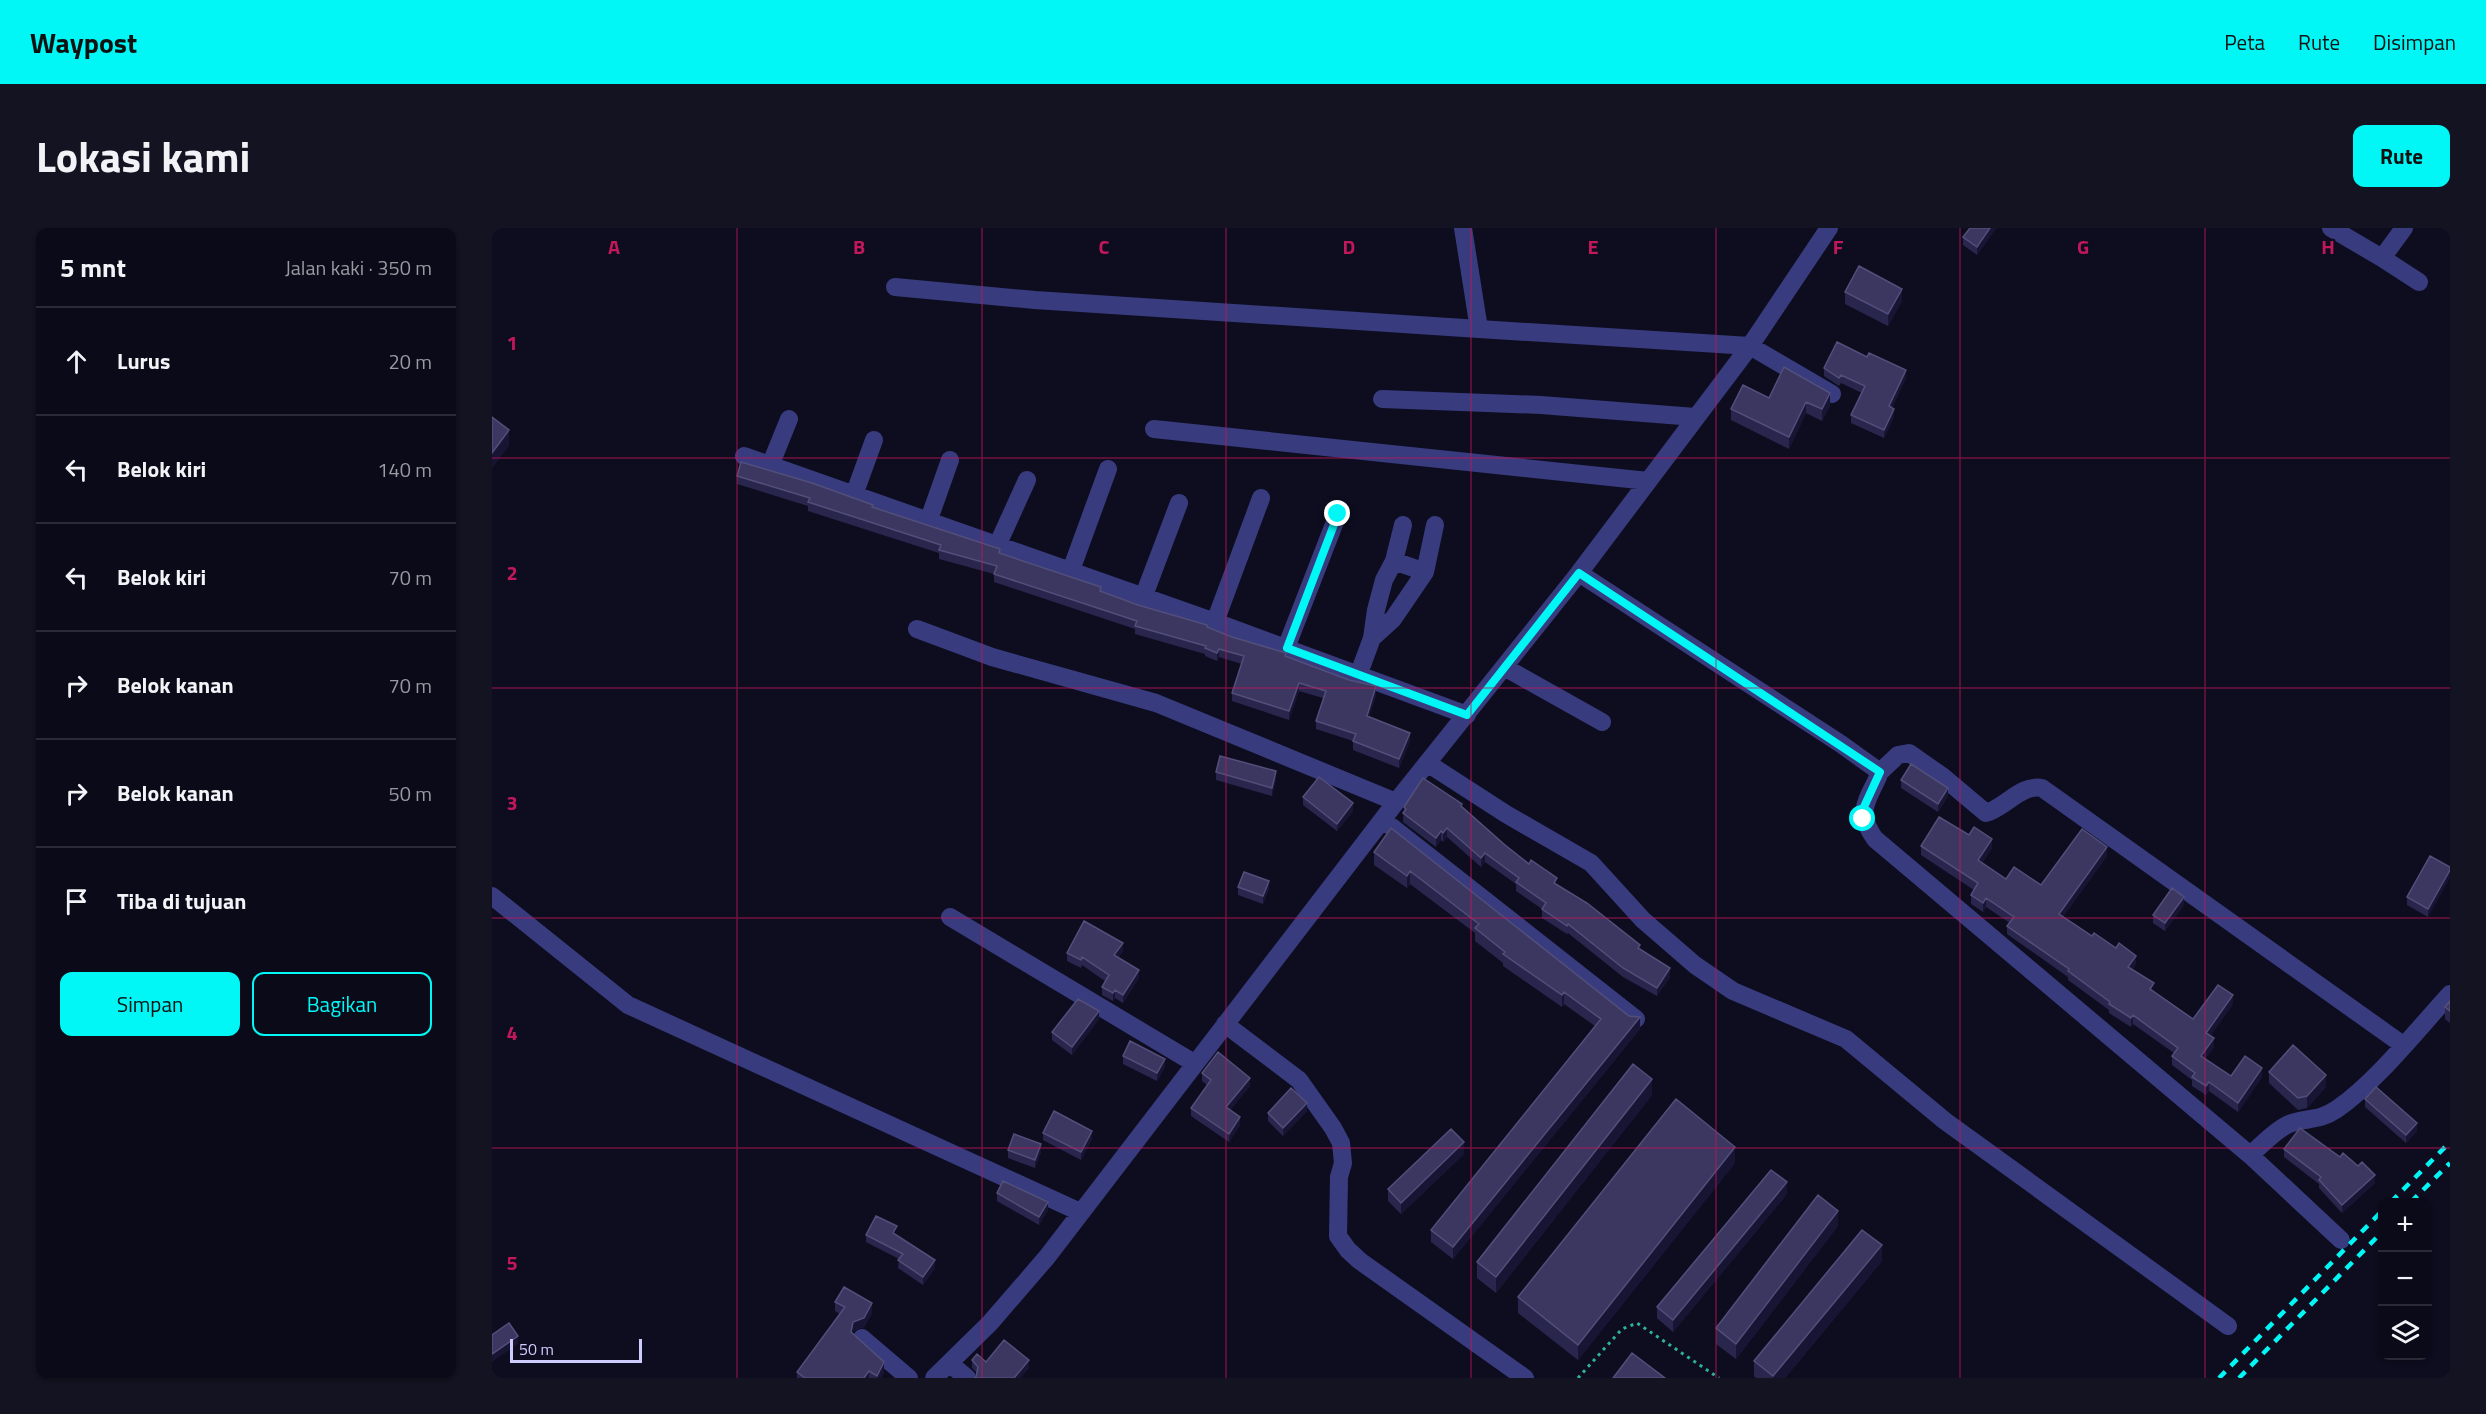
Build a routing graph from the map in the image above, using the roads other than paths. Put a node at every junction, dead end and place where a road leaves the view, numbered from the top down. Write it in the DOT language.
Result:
graph roads {
  1 [pos="1463,228"];
  2 [pos="1829,228"];
  3 [pos="2331,228"];
  4 [pos="2404,228"];
  5 [pos="2382,258"];
  6 [pos="2419,282"];
  7 [pos="895,287"];
  8 [pos="1479,329"];
  9 [pos="1750,346"];
  10 [pos="1833,394"];
  11 [pos="1382,399"];
  12 [pos="1695,417"];
  13 [pos="789,419"];
  14 [pos="1154,429"];
  15 [pos="874,440"];
  16 [pos="744,456"];
  17 [pos="950,460"];
  18 [pos="770,466"];
  19 [pos="1108,469"];
  20 [pos="1028,480"];
  21 [pos="1648,481"];
  22 [pos="854,495"];
  23 [pos="1261,498"];
  24 [pos="1179,504"];
  25 [pos="1338,514"];
  26 [pos="928,522"];
  27 [pos="1403,525"];
  28 [pos="1434,525"];
  29 [pos="997,546"];
  30 [pos="1394,561"];
  31 [pos="1425,572"];
  32 [pos="1070,573"];
  33 [pos="1579,573"];
  34 [pos="1143,598"];
  35 [pos="1215,622"];
  36 [pos="917,630"];
  37 [pos="1372,638"];
  38 [pos="1287,648"];
  39 [pos="1504,667"];
  40 [pos="1358,676"];
  41 [pos="1467,715"];
  42 [pos="1602,722"];
  43 [pos="1427,763"];
  44 [pos="1880,772"];
  45 [pos="1396,802"];
  46 [pos="1383,820"];
  47 [pos="492,896"];
  48 [pos="950,917"];
  49 [pos="2450,994"];
  50 [pos="1636,1019"];
  51 [pos="1225,1024"];
  52 [pos="2403,1046"];
  53 [pos="1194,1063"];
  54 [pos="2250,1155"];
  55 [pos="1080,1212"];
  56 [pos="2341,1240"];
  57 [pos="2228,1326"];
  58 [pos="862,1338"];
  59 [pos="949,1363"];
  60 [pos="909,1378"];
  61 [pos="934,1378"];
  62 [pos="967,1378"];
  63 [pos="1525,1378"];
  1 -- 8 [label="street"];
  2 -- 9 [label="street"];
  3 -- 5 [label="street"];
  4 -- 5 [label="street"];
  5 -- 6 [label="street"];
  7 -- 8 [label="street"];
  8 -- 9 [label="street"];
  9 -- 10 [label="street"];
  9 -- 12 [label="street"];
  11 -- 12 [label="street"];
  12 -- 21 [label="street"];
  13 -- 18 [label="street"];
  14 -- 21 [label="street"];
  15 -- 22 [label="street"];
  16 -- 18 [label="street"];
  17 -- 26 [label="street"];
  18 -- 22 [label="street"];
  19 -- 32 [label="street"];
  20 -- 29 [label="street"];
  21 -- 33 [label="street"];
  22 -- 26 [label="street"];
  23 -- 35 [label="street"];
  24 -- 34 [label="street"];
  25 -- 38 [label="street"];
  26 -- 29 [label="street"];
  27 -- 30 [label="street"];
  28 -- 31 [label="street"];
  29 -- 32 [label="street"];
  30 -- 31 [label="street"];
  30 -- 37 [label="street"];
  31 -- 37 [label="street"];
  32 -- 34 [label="street"];
  33 -- 39 [label="street"];
  33 -- 44 [label="street"];
  34 -- 35 [label="street"];
  35 -- 38 [label="street"];
  36 -- 45 [label="street"];
  37 -- 40 [label="street"];
  38 -- 40 [label="street"];
  39 -- 41 [label="street"];
  39 -- 42 [label="street"];
  40 -- 41 [label="street"];
  41 -- 43 [label="street"];
  43 -- 45 [label="street"];
  43 -- 57 [label="street"];
  44 -- 52 [label="street"];
  44 -- 54 [label="street"];
  45 -- 46 [label="street"];
  46 -- 50 [label="street"];
  46 -- 51 [label="street"];
  47 -- 55 [label="street"];
  48 -- 53 [label="street"];
  49 -- 52 [label="street"];
  51 -- 53 [label="street"];
  51 -- 63 [label="street"];
  52 -- 54 [label="street"];
  53 -- 55 [label="street"];
  54 -- 56 [label="street"];
  55 -- 59 [label="street"];
  58 -- 60 [label="street"];
  59 -- 61 [label="street"];
  59 -- 62 [label="street"];
}
